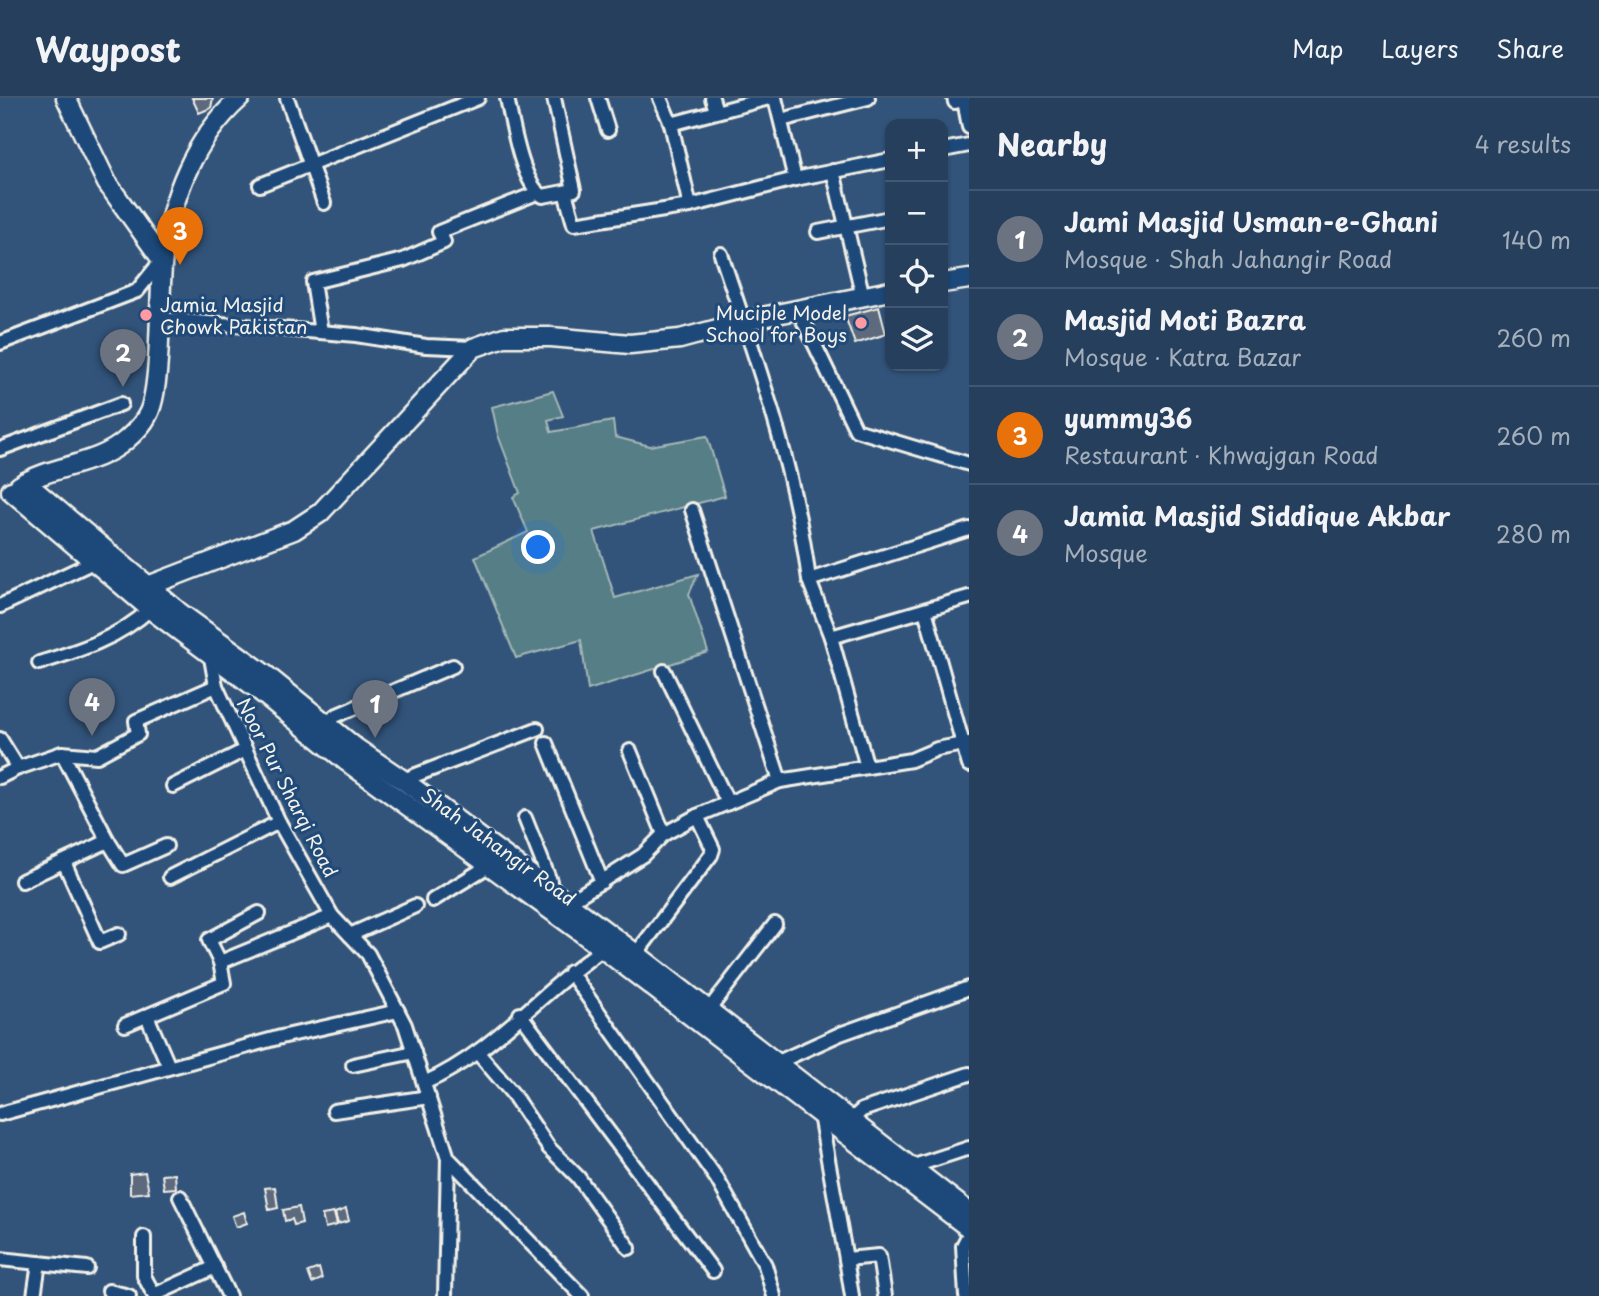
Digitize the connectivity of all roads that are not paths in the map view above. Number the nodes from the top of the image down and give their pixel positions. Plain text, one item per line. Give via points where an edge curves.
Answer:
1 (66, 98) edge
2 (240, 98) edge
3 (287, 98) edge
4 (478, 98) edge
5 (507, 98) edge
6 (554, 98) edge
7 (598, 98) edge
8 (660, 98) edge
9 (712, 98) edge
10 (769, 98) edge
11 (775, 98) edge
12 (868, 98) edge
13 (954, 98) edge
14 (748, 101) edge
15 (716, 111) junction
16 (780, 120) junction
17 (671, 124) junction
18 (969, 127) edge
19 (608, 130) dead end
20 (969, 145) edge
21 (948, 149) edge
22 (885, 161) edge
23 (311, 165) junction
24 (833, 171) junction
25 (795, 179) junction
26 (260, 185) dead end
27 (565, 192) junction
28 (537, 193) junction
29 (324, 203) dead end
30 (690, 206) junction
31 (885, 219) edge
32 (846, 227) junction
33 (818, 232) dead end
34 (721, 254) dead end
35 (162, 260) junction
36 (969, 279) edge
37 (948, 282) edge
38 (885, 292) edge
39 (863, 297) junction
40 (798, 310) junction
41 (160, 319) junction
42 (744, 323) junction
43 (321, 332) junction
44 (0, 343) edge
45 (473, 348) junction
46 (121, 404) dead end
47 (0, 449) edge
48 (969, 464) edge
49 (9, 488) edge
50 (692, 510) dead end
51 (969, 529) edge
52 (93, 562) junction
53 (809, 580) junction
54 (148, 586) junction
55 (969, 597) edge
56 (0, 606) edge
57 (150, 609) junction
58 (925, 610) junction
59 (831, 637) junction
60 (213, 646) junction
61 (39, 663) dead end
62 (453, 666) dead end
63 (664, 671) dead end
64 (216, 687) junction
65 (327, 724) junction
66 (537, 729) dead end
67 (0, 739) edge
68 (546, 743) dead end
69 (965, 743) edge
70 (245, 750) junction
71 (630, 751) dead end
72 (62, 752) junction
73 (969, 765) edge
74 (867, 766) junction
75 (18, 768) junction
76 (0, 777) edge
77 (403, 780) junction
78 (779, 780) junction
79 (173, 786) dead end
80 (728, 803) junction
81 (696, 816) junction
82 (524, 818) dead end
83 (279, 822) junction
84 (664, 834) junction
85 (108, 841) junction
86 (166, 846) dead end
87 (64, 862) junction
88 (490, 865) junction
89 (170, 877) dead end
90 (22, 881) dead end
91 (602, 882) junction
92 (549, 889) junction
93 (433, 900) dead end
94 (566, 904) junction
95 (415, 906) dead end
96 (259, 912) dead end
97 (332, 916) junction
98 (775, 924) dead end
99 (119, 934) dead end
100 (350, 935) junction
101 (603, 949) junction
102 (636, 954) junction
103 (220, 962) junction
104 (570, 972) junction
105 (969, 988) edge
106 (398, 1011) junction
107 (707, 1012) junction
108 (520, 1014) junction
109 (147, 1016) junction
110 (125, 1025) dead end
111 (414, 1052) junction
112 (478, 1053) junction
113 (776, 1063) junction
114 (353, 1065) dead end
115 (169, 1068) junction
116 (969, 1074) edge
117 (424, 1083) junction
118 (429, 1097) junction
119 (334, 1111) dead end
120 (0, 1114) edge
121 (820, 1115) junction
122 (851, 1120) junction
123 (969, 1148) edge
124 (448, 1158) junction
125 (911, 1167) junction
126 (180, 1197) dead end
127 (969, 1212) edge
128 (969, 1228) edge
129 (969, 1234) edge
130 (144, 1237) dead end
131 (629, 1248) dead end
132 (0, 1259) edge
133 (846, 1259) junction
134 (39, 1263) junction
135 (215, 1267) junction
136 (87, 1268) dead end
137 (713, 1271) dead end
138 (109, 1291) dead end
139 (34, 1296) edge
140 (129, 1296) edge
141 (153, 1296) edge
142 (229, 1296) edge
143 (445, 1296) edge
144 (582, 1296) edge
145 (775, 1296) edge
146 (852, 1296) edge
147 (885, 1296) edge
148 (966, 1296) edge

1 - 35 street via 107,183
2 - 35 street via 209,130 192,158 181,182
3 - 23 street
4 - 23 street
5 - 28 street via 523,163
6 - 27 street via 574,190
7 - 19 street
8 - 17 street
9 - 15 street
10 - 14 street
11 - 16 street
12 - 16 street
13 - 18 street via 955,102 964,100
14 - 15 street
15 - 17 street
16 - 25 street
17 - 30 street
20 - 21 street
22 - 24 street
23 - 26 street
23 - 29 street
24 - 25 street
24 - 32 street
25 - 30 street
27 - 28 street via 543,197
27 - 30 street via 574,224
28 - 43 street via 439,232 444,242 403,260 313,282
31 - 32 street
32 - 33 street
32 - 39 street
34 - 42 street
35 - 41 street
35 - 44 street via 137,292
36 - 37 street
38 - 39 street
39 - 40 street
40 - 42 street
40 - 48 street via 856,430
41 - 43 street
41 - 49 street via 148,415 125,441
42 - 45 street via 680,339 630,344 504,337
42 - 53 street via 786,453
43 - 45 street
45 - 54 street via 320,513 293,530
46 - 47 street
49 - 52 street, Shah Jahangir Road
49 - 54 street, Shah Jahangir Road
50 - 78 street
51 - 53 street
52 - 56 street
52 - 57 street, Shah Jahangir Road
53 - 59 street
54 - 60 street, Shah Jahangir Road
55 - 58 street
57 - 60 street, Shah Jahangir Road
57 - 61 street via 109,637
58 - 59 street
58 - 69 street
59 - 74 street
60 - 64 street, Noor Pur Sharqi Road
60 - 65 street, Shah Jahangir Road
60 - 88 street, Shah Jahangir Road via 346,761
62 - 65 street via 335,716
63 - 80 street
64 - 70 street, Noor Pur Sharqi Road
64 - 72 street via 136,721 138,734 97,756
65 - 77 street, Shah Jahangir Road
66 - 77 street
67 - 75 street
68 - 91 street
69 - 73 street
69 - 74 street via 937,748 911,760
70 - 79 street
70 - 83 street, Noor Pur Sharqi Road
71 - 84 street
72 - 75 street
72 - 85 street
74 - 78 street
75 - 76 street
77 - 92 street, Shah Jahangir Road
78 - 80 street
80 - 81 street
81 - 84 street
81 - 102 street via 713,849 711,855
82 - 92 street via 550,881
83 - 89 street
83 - 97 street, Noor Pur Sharqi Road
84 - 91 street via 643,855
85 - 86 street via 123,865
85 - 87 street
87 - 90 street
87 - 99 street via 100,942
88 - 93 street
88 - 101 street, Shah Jahangir Road
91 - 94 street
92 - 94 street, Shah Jahangir Road
94 - 102 street, Shah Jahangir Road
95 - 100 street
96 - 103 street via 211,937
97 - 100 street, Noor Pur Sharqi Road
97 - 103 street
98 - 107 street
100 - 106 street, Noor Pur Sharqi Road via 368,954
101 - 104 street
101 - 121 street, Shah Jahangir Road
102 - 107 street, Shah Jahangir Road
103 - 109 street via 224,983
104 - 108 street
104 - 145 street via 717,1179 765,1265
105 - 113 street via 840,1034
106 - 111 street, Noor Pur Sharqi Road
106 - 115 street
107 - 113 street, Shah Jahangir Road
108 - 112 street
108 - 137 street
109 - 110 street
109 - 115 street
111 - 114 street
111 - 117 street, Noor Pur Sharqi Road
112 - 117 street
112 - 131 street
113 - 122 street, Shah Jahangir Road
115 - 120 street
116 - 122 street via 862,1110
117 - 118 street, Noor Pur Sharqi Road
118 - 119 street
118 - 124 street, Noor Pur Sharqi Road
121 - 128 street, Shah Jahangir Road
121 - 133 street
122 - 125 street, Shah Jahangir Road
123 - 125 street
124 - 143 street
124 - 144 street
125 - 127 street, Shah Jahangir Road
126 - 135 street
129 - 148 street via 963,1245
130 - 141 street via 144,1276
132 - 134 street
133 - 146 street
133 - 147 street via 879,1256
134 - 136 street
134 - 139 street
135 - 141 street
135 - 142 street
138 - 140 street

